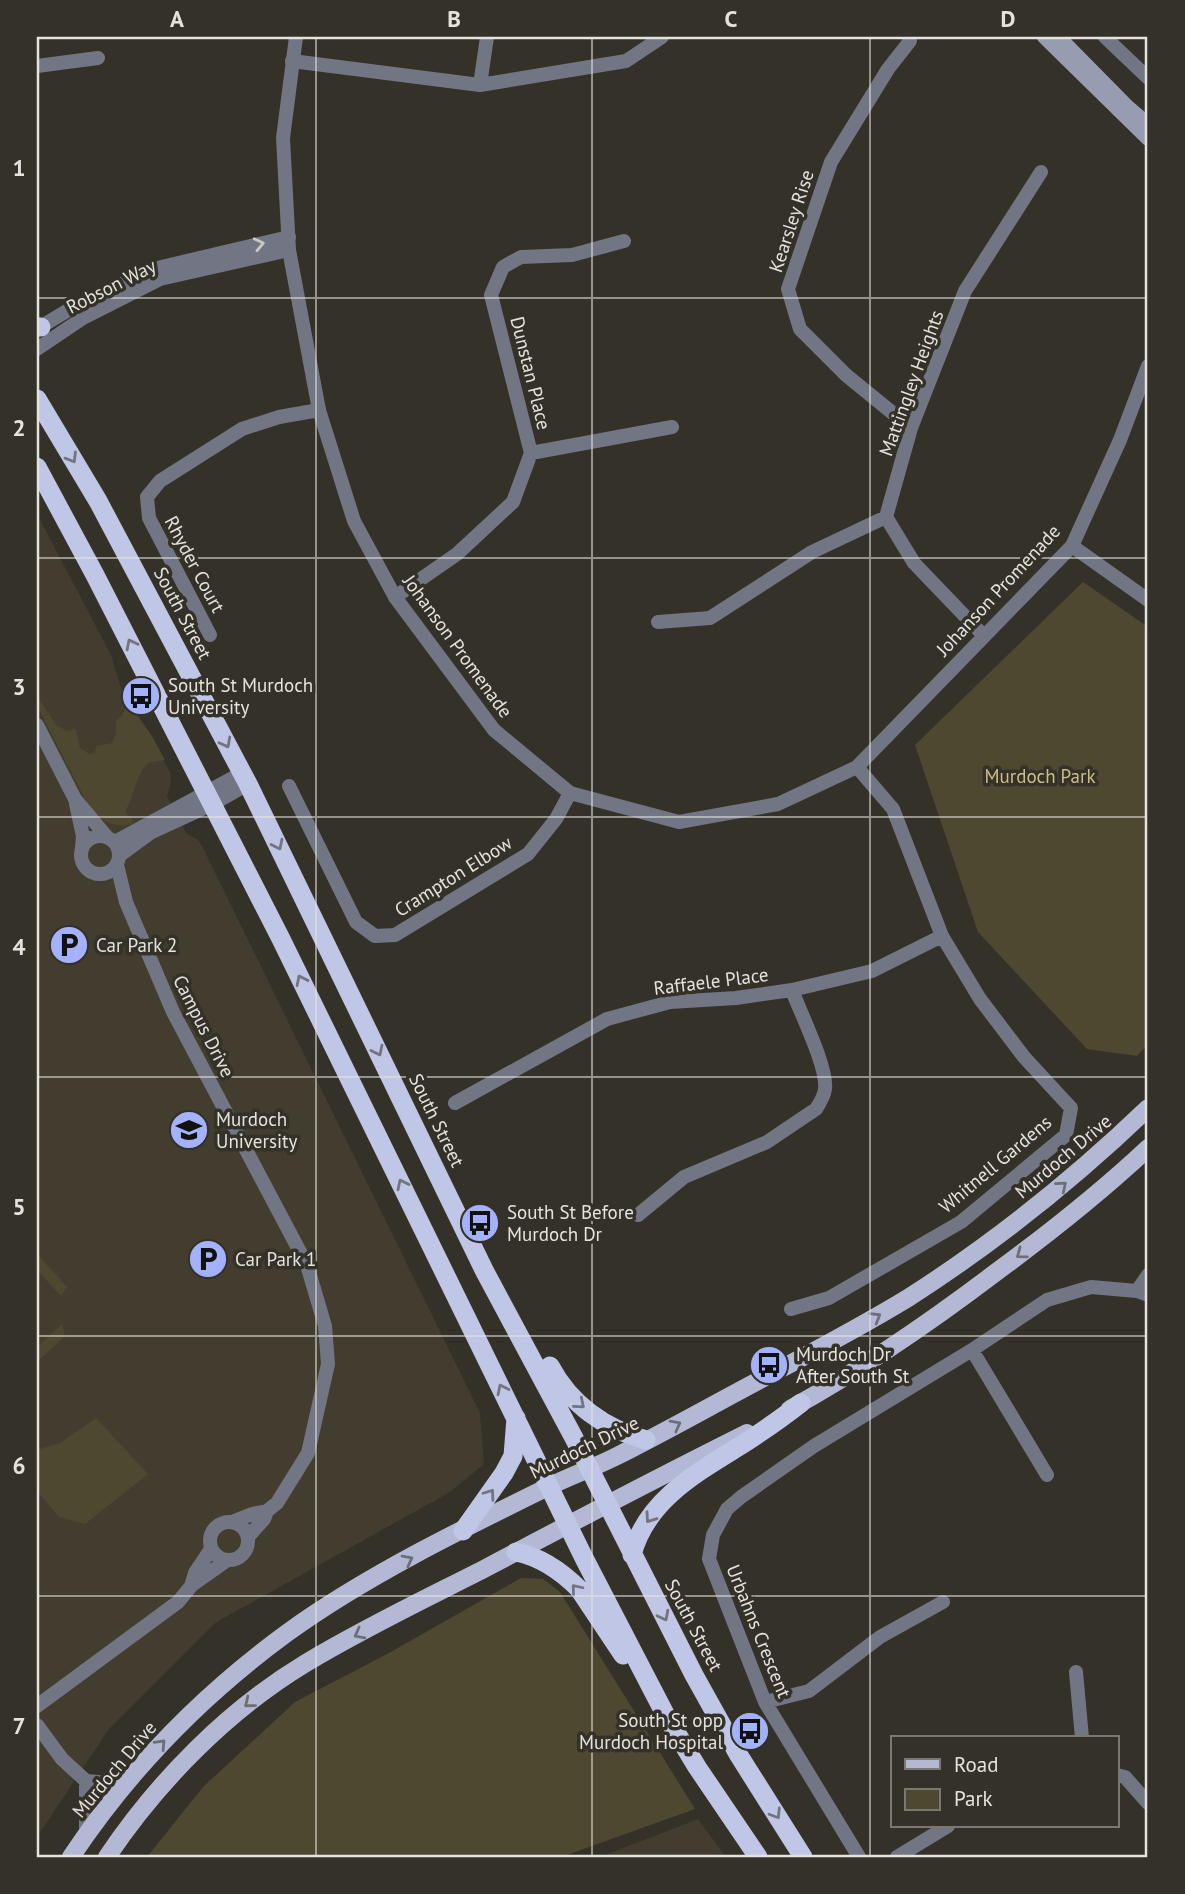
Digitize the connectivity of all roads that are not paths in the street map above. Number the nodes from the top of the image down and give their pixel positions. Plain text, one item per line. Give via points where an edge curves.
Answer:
1 (296, 37) edge
2 (487, 37) edge
3 (662, 37) edge
4 (1044, 37) edge
5 (1059, 37) edge
6 (1105, 37) edge
7 (910, 41) dead end
8 (99, 58) dead end
9 (292, 61) junction
10 (37, 66) edge
11 (1148, 78) edge
12 (480, 85) junction
13 (1148, 124) edge
14 (1148, 139) edge
15 (1041, 172) dead end
16 (624, 241) dead end
17 (289, 244) junction
18 (38, 327) edge
19 (37, 349) edge
20 (1148, 366) edge
21 (37, 399) edge
22 (319, 410) junction
23 (672, 427) dead end
24 (911, 428) junction
25 (531, 453) junction
26 (37, 467) edge
27 (886, 517) junction
28 (1072, 545) junction
29 (395, 597) junction
30 (1148, 600) edge
31 (658, 622) dead end
32 (211, 635) dead end
33 (983, 635) junction
34 (37, 725) edge
35 (857, 767) junction
36 (245, 778) junction
37 (289, 786) dead end
38 (570, 793) junction
39 (210, 798) junction
40 (75, 799) junction
41 (82, 848) junction
42 (115, 850) junction
43 (102, 874) junction
44 (125, 902) junction
45 (942, 936) junction
46 (792, 989) junction
47 (455, 1103) dead end
48 (1148, 1108) edge
49 (1148, 1148) edge
50 (638, 1215) dead end
51 (484, 1270) junction
52 (1148, 1275) edge
53 (1143, 1293) edge
54 (791, 1309) dead end
55 (972, 1350) junction
56 (801, 1403) junction
57 (516, 1417) junction
58 (646, 1440) junction
59 (589, 1469) junction
60 (1047, 1475) dead end
61 (550, 1486) junction
62 (606, 1504) junction
63 (267, 1511) junction
64 (232, 1522) junction
65 (568, 1525) junction
66 (463, 1531) junction
67 (248, 1537) junction
68 (211, 1549) junction
69 (516, 1552) junction
70 (632, 1555) junction
71 (226, 1560) junction
72 (192, 1585) junction
73 (943, 1602) dead end
74 (1076, 1672) dead end
75 (765, 1702) junction
76 (37, 1706) edge
77 (37, 1724) edge
78 (1082, 1736) edge
79 (697, 1767) junction
80 (133, 1774) junction
81 (1118, 1775) edge
82 (86, 1781) junction
83 (1148, 1802) edge
84 (945, 1828) edge
85 (86, 1834) junction
86 (71, 1857) edge
87 (107, 1857) edge
88 (758, 1857) edge
89 (803, 1857) edge
90 (859, 1857) edge
91 (897, 1857) edge

1 - 9 street, Johanson Promenade
2 - 12 street
3 - 12 street via 626,61
4 - 14 main road
5 - 13 main road
6 - 11 street
7 - 24 street, Kearsley Rise via 831,162 789,289 800,329 846,375
8 - 10 street
9 - 12 street
9 - 17 street, Johanson Promenade via 283,138
15 - 24 street, Mattingley Heights via 965,291
16 - 25 street, Dunstan Place via 572,255 521,257 503,267 491,295
18 -> 17 street, Robson Way via 153,269
17 - 19 street, Robson Way via 160,279 83,318
17 - 22 street, Johanson Promenade
20 - 28 street, Johanson Promenade
21 -> 36 highway, South Street via 98,500
22 - 29 street, Johanson Promenade via 354,521
22 - 32 street, Rhyder Court via 242,429 160,481 147,497 149,518
23 - 25 street
24 - 27 street, Mattingley Heights
25 - 29 street, Dunstan Place via 513,502 457,554
39 -> 26 highway
27 - 31 street via 812,552 710,618
27 - 33 street via 914,563
28 - 30 street
28 - 33 street, Johanson Promenade
29 - 38 street, Johanson Promenade via 494,730
33 - 35 street, Johanson Promenade
34 - 40 street, Campus Drive
35 - 38 street, Johanson Promenade via 778,804 679,822
35 - 45 street, Whitnell Gardens via 893,809
36 - 39 street
36 -> 51 highway, South Street
37 - 38 street, Crampton Elbow via 356,922 375,936 395,935 528,854 556,820
39 - 42 street
57 -> 39 highway
40 - 41 street, Campus Drive
40 - 42 street, Campus Drive
41 - 42 street via 92,837
41 - 43 street, Campus Drive via 88,870
42 - 43 street via 113,870
42 - 44 street, Campus Drive
43 - 44 street, Campus Drive
44 - 63 street, Campus Drive via 173,1012 307,1265 325,1326 328,1364 308,1453
45 - 46 street, Raffaele Place via 872,971
45 - 54 street, Whitnell Gardens via 979,999 1071,1108 1066,1135 961,1222 829,1298
46 - 47 street, Raffaele Place via 670,1002 607,1019
46 - 50 street via 823,1072 825,1090 816,1109 767,1142 684,1177
58 -> 48 main road, Murdoch Drive via 858,1328 940,1276 1040,1204
49 -> 56 main road via 1069,1217 986,1280 867,1364
51 -> 58 highway via 525,1318 559,1384 573,1400 621,1434
51 - 59 highway, South Street
52 - 53 street
53 - 55 street, Urbahns Crescent via 1091,1286 1048,1300
55 - 60 street
55 - 75 street, Urbahns Crescent via 814,1446 727,1509 713,1535 709,1559
56 - 62 main road
56 -> 70 highway via 666,1497 636,1538
57 - 61 highway
66 -> 57 highway via 509,1465
58 - 59 main road, Murdoch Drive
59 - 61 main road, Murdoch Drive
59 - 62 highway, South Street
61 - 65 highway
61 - 66 main road, Murdoch Drive
62 - 65 main road
62 - 70 highway, South Street
63 - 64 street
63 - 67 street, Campus Drive
64 - 67 street
64 - 68 street via 215,1528 209,1540
65 - 69 main road
65 - 79 highway
80 -> 66 main road, Murdoch Drive via 189,1714 287,1633 354,1590
67 - 71 street via 243,1555
68 - 71 street
68 - 72 street
79 -> 69 highway via 579,1589 541,1560
69 -> 87 main road via 335,1646 249,1702 151,1799
70 -> 89 highway, South Street via 738,1755
71 - 72 street
72 - 76 street via 178,1602
73 - 75 street via 880,1637 809,1691
74 - 78 street
75 - 90 street, Urbahns Crescent
77 - 82 street via 62,1759
79 - 88 highway
80 - 82 street via 110,1783
80 - 85 main road, Murdoch Drive
81 - 83 street
82 - 85 street
84 - 91 street
85 - 86 main road, Murdoch Drive

